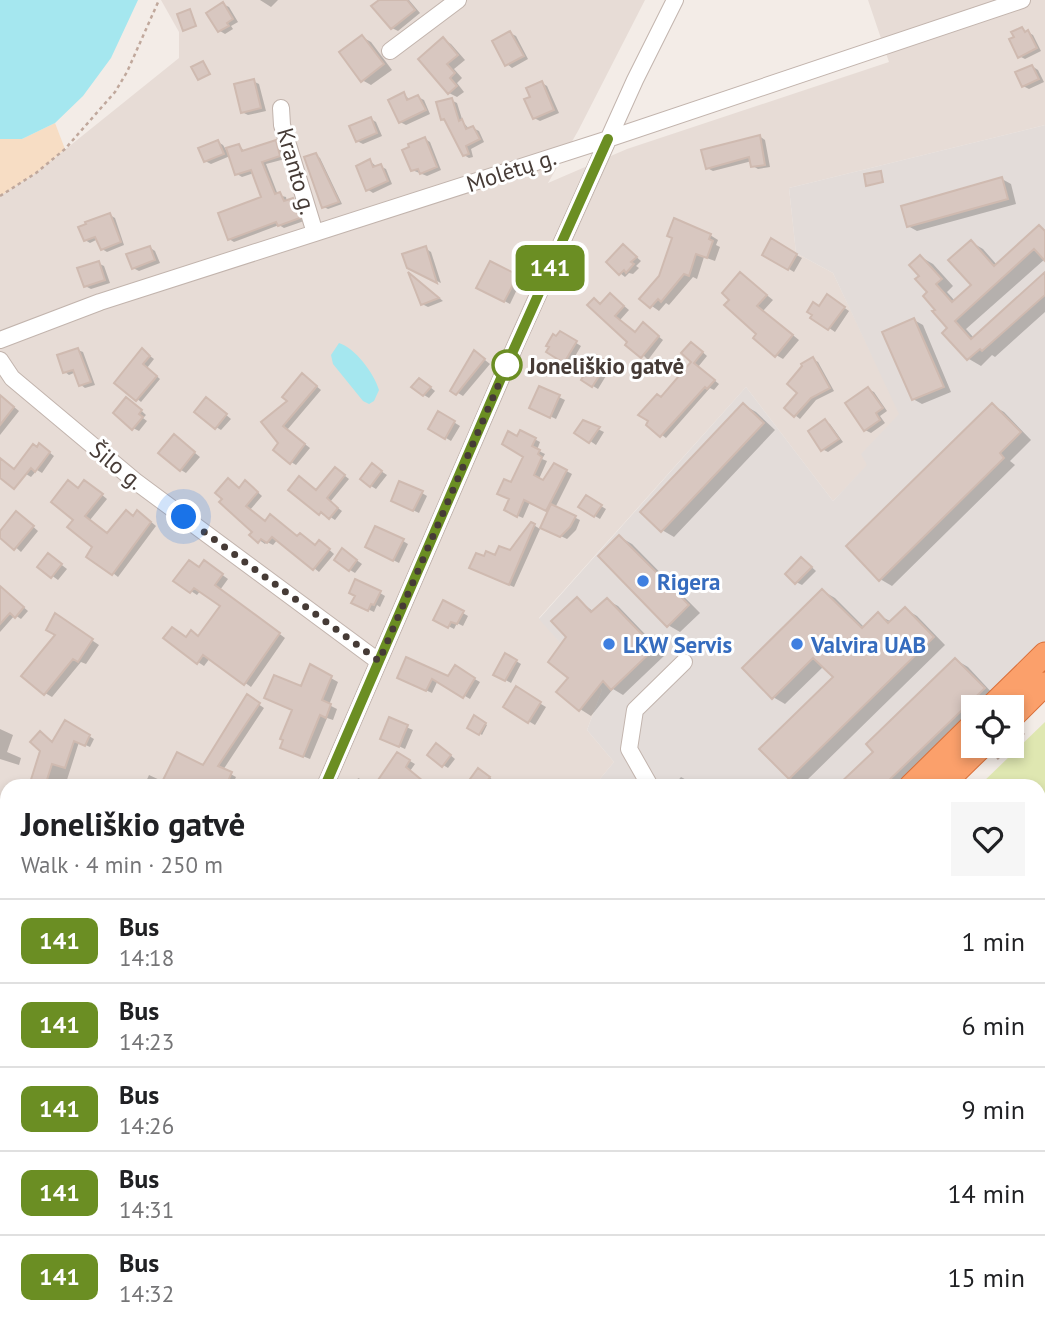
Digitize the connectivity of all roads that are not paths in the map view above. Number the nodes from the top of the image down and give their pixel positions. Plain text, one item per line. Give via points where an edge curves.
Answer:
1 (458, 0) edge
2 (675, 0) edge
3 (1022, 0) edge
4 (390, 51) dead end
5 (281, 108) dead end
6 (608, 139) junction
7 (315, 233) junction
8 (0, 340) edge
9 (0, 360) edge
10 (1045, 654) edge
11 (379, 661) junction
12 (684, 662) dead end
13 (1045, 684) edge
14 (1003, 695) edge
15 (1024, 705) edge
16 (961, 736) edge
17 (970, 758) edge
18 (328, 779) edge
19 (646, 779) edge
20 (918, 779) edge
21 (948, 779) edge

1 - 4 street
2 - 6 street
3 - 6 street, Molėtų g.
5 - 7 street, Kranto g.
6 - 7 street, Molėtų g.
6 - 11 street
7 - 8 street, Molėtų g. via 100,302
9 - 11 street, Šilo g. via 12,377 135,481
10 - 14 highway
11 - 18 street
12 - 19 street via 635,710 629,749
13 - 15 highway
16 - 20 highway
17 - 21 highway

